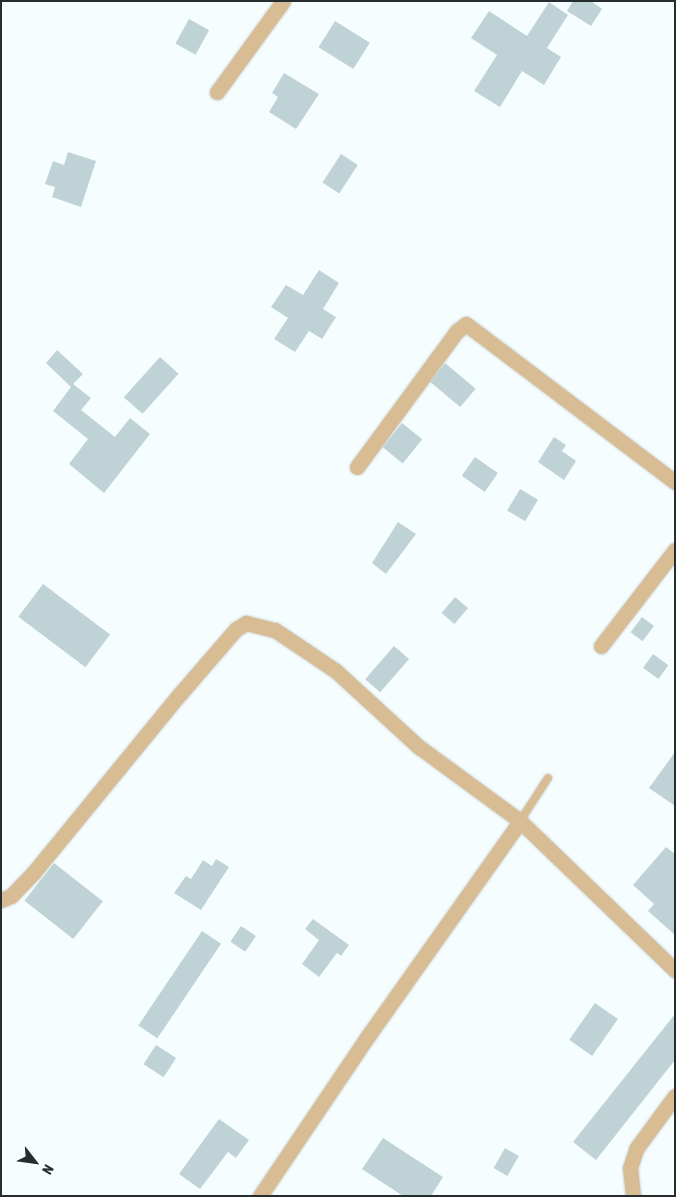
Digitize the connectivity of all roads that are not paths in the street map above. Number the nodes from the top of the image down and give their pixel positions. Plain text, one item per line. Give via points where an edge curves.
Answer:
1 (283, 1) edge
2 (217, 92) dead end
3 (357, 467) dead end
4 (675, 482) edge
5 (675, 550) edge
6 (601, 646) dead end
7 (548, 778) dead end
8 (520, 821) junction
9 (1, 900) edge
10 (675, 970) edge
11 (675, 1096) edge
12 (260, 1196) edge
13 (633, 1196) edge

1 - 2 street
3 - 4 street via 457,331 466,324
5 - 6 street
7 - 8 lane
8 - 9 street via 419,747 336,671 275,630 246,623 236,629 179,695 34,872 12,896
8 - 10 street
8 - 12 street
11 - 13 street via 636,1149 630,1168

